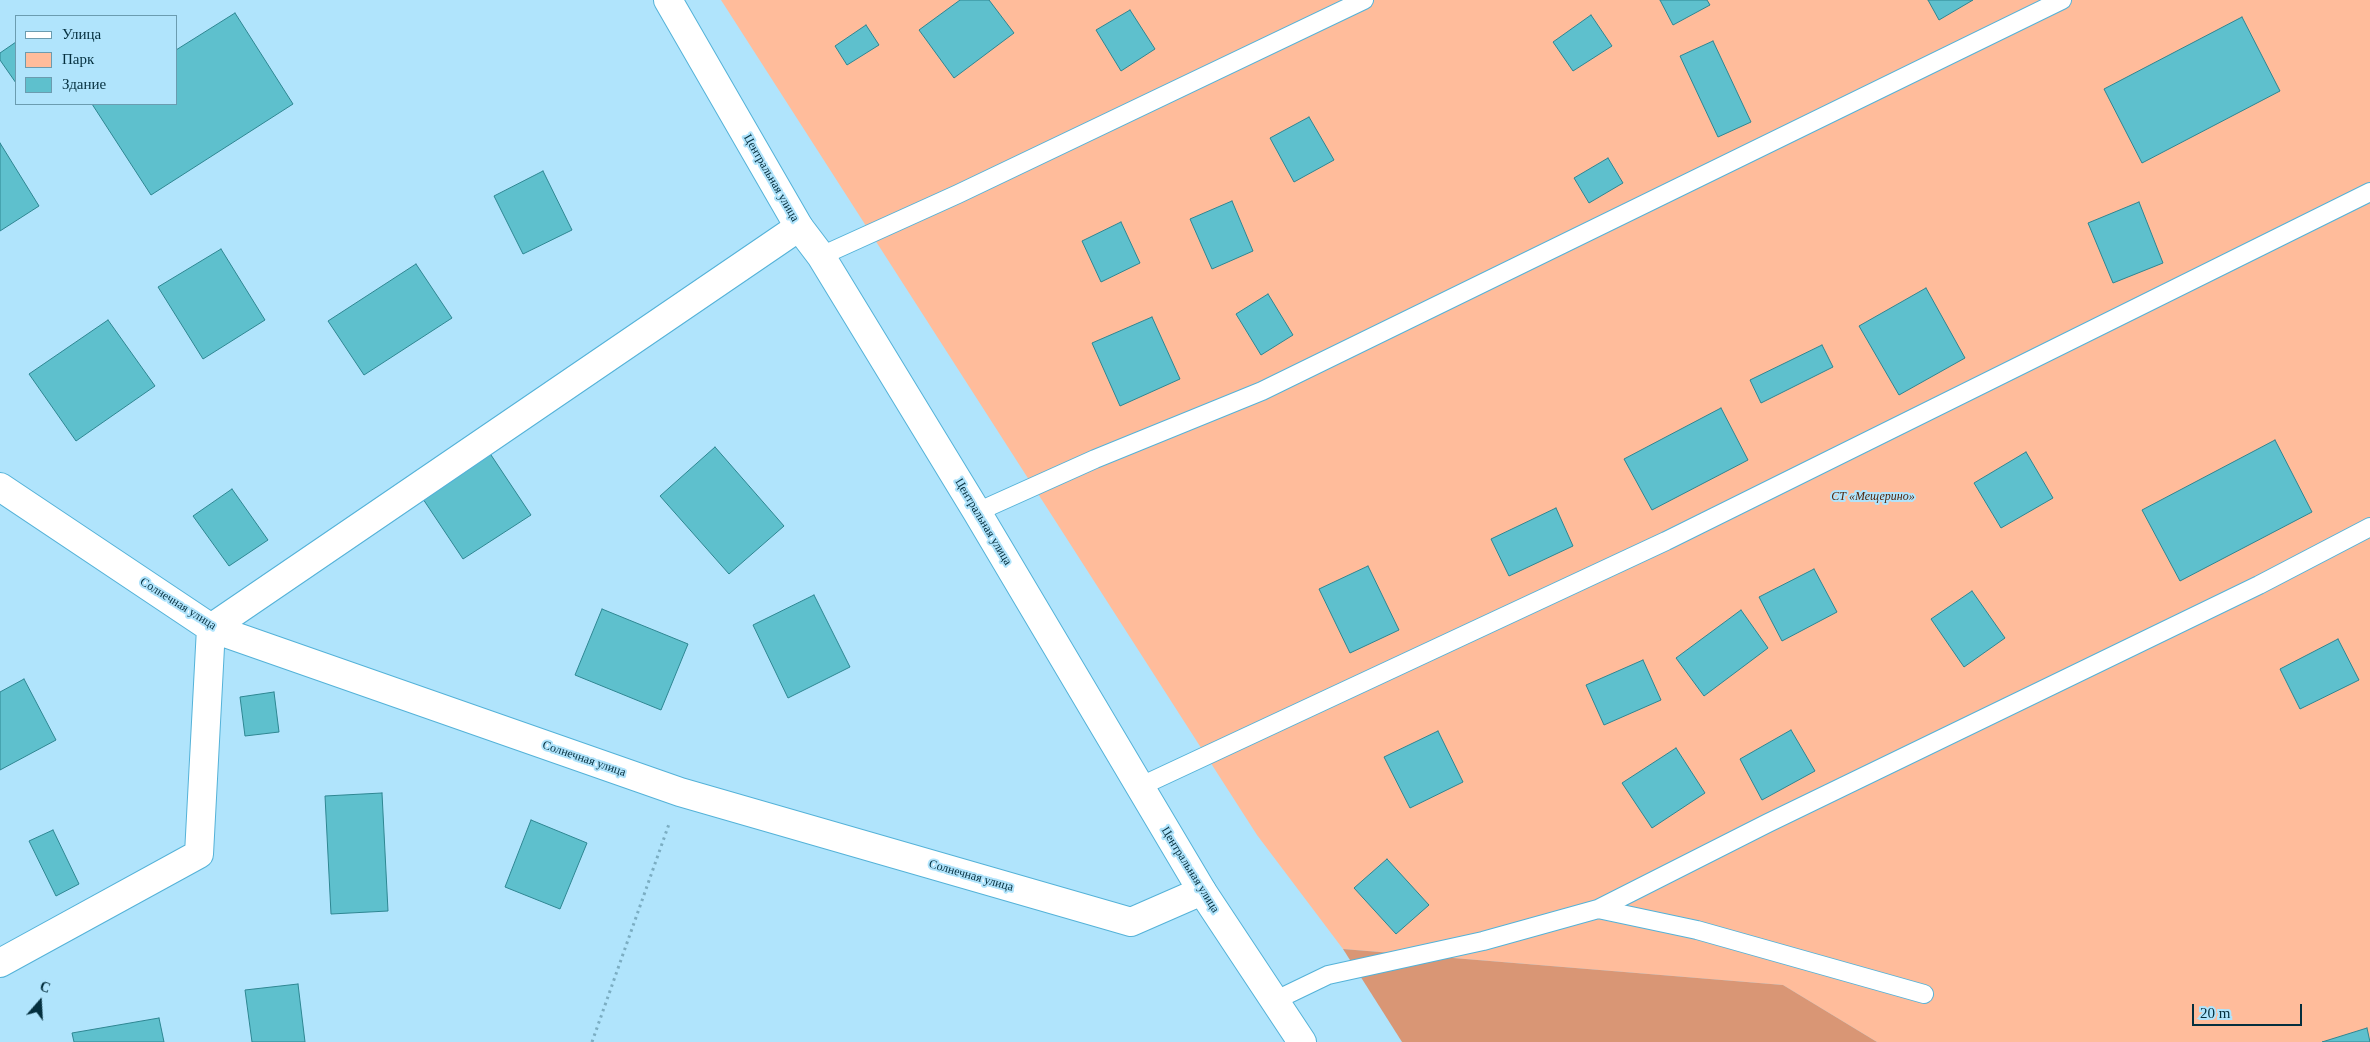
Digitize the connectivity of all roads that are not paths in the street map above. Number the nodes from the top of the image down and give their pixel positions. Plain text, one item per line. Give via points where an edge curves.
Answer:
1 (668, 0) edge
2 (1364, 0) edge
3 (2062, 0) edge
4 (2370, 192) edge
5 (799, 227) junction
6 (821, 256) junction
7 (0, 487) edge
8 (977, 512) junction
9 (2370, 527) edge
10 (211, 628) junction
11 (1139, 788) junction
12 (1202, 891) junction
13 (1598, 909) junction
14 (0, 963) edge
15 (1924, 994) dead end
16 (1274, 1001) junction
17 (1302, 1042) edge

1 - 5 street, Центральная улица
2 - 6 lane
3 - 8 lane via 1262,391 1095,459
4 - 11 lane via 1666,541
5 - 6 street, Центральная улица
5 - 10 street
6 - 8 street, Центральная улица
7 - 10 street, Солнечная улица
8 - 11 street, Центральная улица
9 - 13 lane via 2259,585
10 - 12 street, Солнечная улица via 680,792 1131,922
10 - 14 street via 199,854
11 - 12 street, Центральная улица
12 - 16 street, Центральная улица
13 - 15 lane via 1697,930
13 - 16 lane via 1482,941 1328,974
16 - 17 street, Центральная улица

